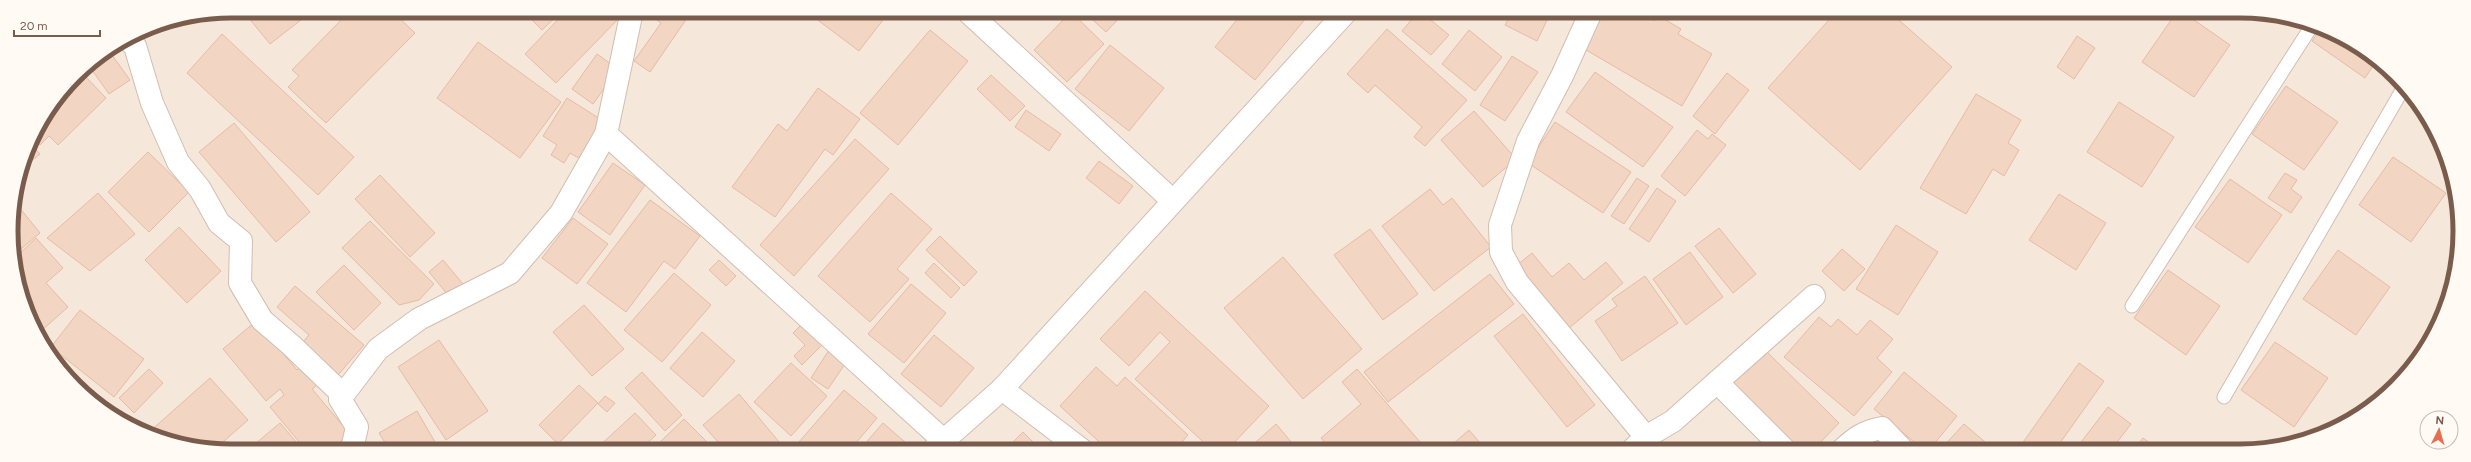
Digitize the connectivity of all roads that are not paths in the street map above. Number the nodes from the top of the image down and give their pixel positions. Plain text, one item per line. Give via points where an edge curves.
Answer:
1 (631, 18) edge
2 (975, 18) edge
3 (1341, 18) edge
4 (1588, 18) edge
5 (2309, 29) edge
6 (131, 43) edge
7 (2401, 92) edge
8 (606, 134) junction
9 (1173, 201) junction
10 (1814, 296) dead end
11 (2132, 306) dead end
12 (1717, 382) junction
13 (1002, 389) junction
14 (2224, 397) dead end
15 (340, 398) junction
16 (1639, 443) edge
17 (353, 444) edge
18 (937, 444) edge
19 (939, 444) edge
20 (1074, 444) edge
21 (1779, 444) edge
22 (1848, 444) edge
23 (1897, 444) edge

1 - 8 street
2 - 9 street
3 - 9 street
4 - 16 street via 1528,141 1500,225 1501,252 1517,282
5 - 11 lane
6 - 15 street via 135,46 152,103 178,162 200,189 219,223 241,241 240,283 258,314 340,392
7 - 14 lane
8 - 15 street via 561,213 510,274 419,319 378,349
8 - 18 street
9 - 13 street
10 - 12 street
12 - 16 street via 1673,421
12 - 21 street
13 - 19 street
13 - 20 street
15 - 17 street via 357,427
22 - 23 street via 1858,435 1882,428

